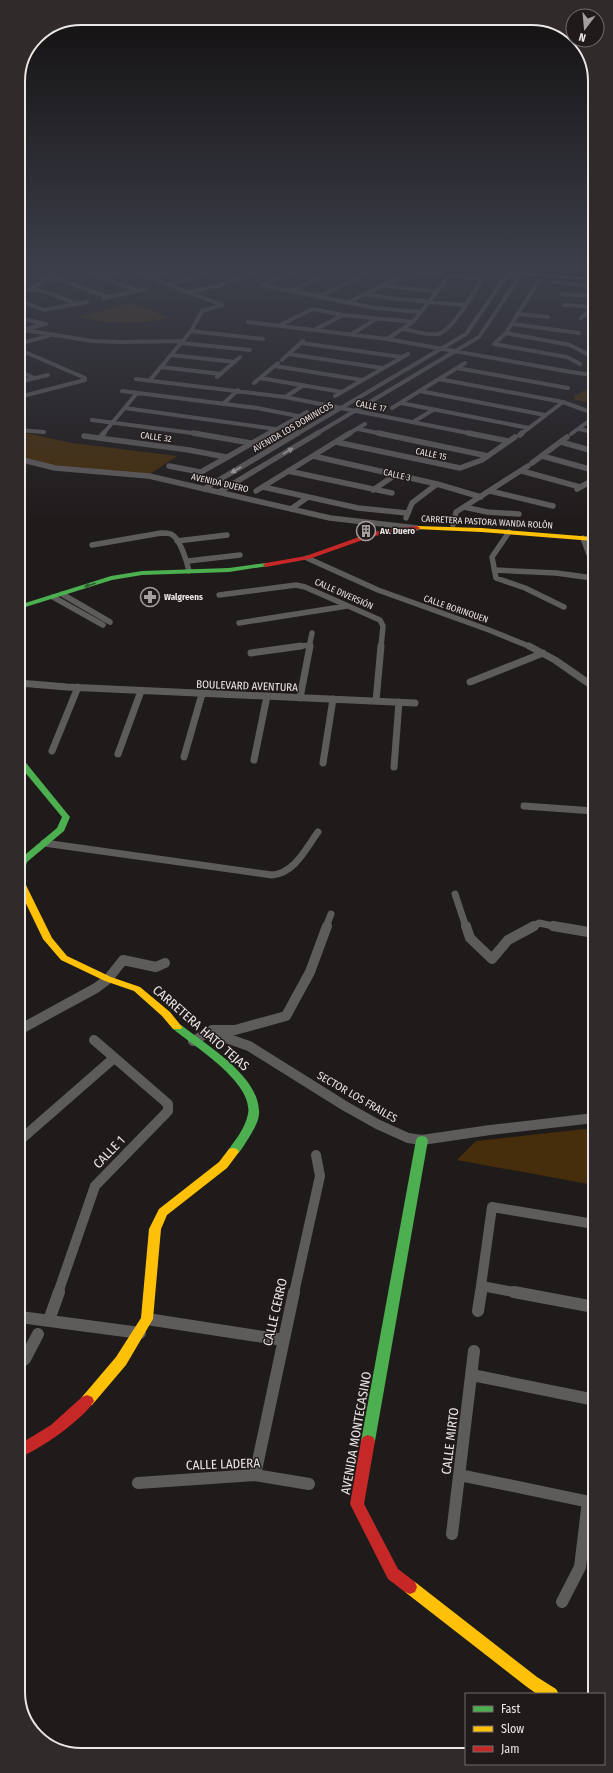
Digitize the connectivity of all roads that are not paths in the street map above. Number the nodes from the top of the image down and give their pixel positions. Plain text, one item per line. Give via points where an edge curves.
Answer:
1 (29, 354) edge
2 (244, 354) edge
3 (289, 354) joint
4 (375, 354) edge
5 (408, 354) dead end
6 (435, 354) edge
7 (451, 354) edge
8 (472, 354) edge
9 (539, 354) edge
10 (550, 354) edge
11 (171, 355) joint
12 (536, 356) dead end
13 (401, 358) junction
14 (530, 360) dead end
15 (235, 362) junction
16 (465, 362) dead end
17 (525, 363) junction
18 (580, 364) dead end
19 (274, 366) junction
20 (161, 367) junction
21 (382, 368) junction
22 (457, 368) junction
23 (588, 372) edge
24 (25, 374) edge
25 (221, 374) junction
26 (48, 375) dead end
27 (34, 378) junction
28 (260, 378) junction
29 (136, 379) dead end
30 (215, 379) dead end
31 (439, 379) junction
32 (25, 380) edge
33 (150, 380) junction
34 (362, 380) junction
35 (254, 383) dead end
36 (304, 385) junction
37 (568, 388) dead end
38 (238, 390) junction
39 (420, 391) junction
40 (122, 392) dead end
41 (342, 392) junction
42 (137, 393) junction
43 (25, 395) edge
44 (335, 396) dead end
45 (285, 397) junction
46 (562, 402) junction
47 (401, 403) junction
48 (223, 404) junction
49 (125, 408) junction
50 (341, 408) junction
51 (392, 408) dead end
52 (433, 410) junction
53 (355, 411) junction
54 (588, 411) edge
55 (307, 412) dead end
56 (545, 415) junction
57 (298, 416) junction
58 (92, 420) dead end
59 (113, 422) junction
60 (413, 422) junction
61 (588, 422) edge
62 (365, 424) dead end
63 (529, 428) junction
64 (275, 429) junction
65 (358, 429) junction
66 (579, 429) junction
67 (25, 430) edge
68 (588, 431) edge
69 (44, 432) dead end
70 (84, 436) dead end
71 (100, 438) junction
72 (508, 441) junction
73 (336, 442) junction
74 (561, 442) junction
75 (251, 443) junction
76 (588, 450) edge
77 (313, 456) junction
78 (488, 456) junction
79 (542, 456) junction
80 (226, 457) junction
81 (25, 460) edge
82 (169, 466) dead end
83 (588, 469) edge
84 (288, 471) junction
85 (522, 471) junction
86 (200, 472) junction
87 (395, 474) junction
88 (194, 476) dead end
89 (588, 483) edge
90 (437, 484) junction
91 (263, 487) junction
92 (580, 487) junction
93 (204, 489) junction
94 (256, 490) dead end
95 (373, 490) junction
96 (490, 491) junction
97 (575, 491) dead end
98 (219, 492) junction
99 (392, 492) dead end
100 (308, 497) junction
101 (481, 497) junction
102 (553, 506) dead end
103 (464, 507) junction
104 (291, 509) junction
105 (519, 514) dead end
106 (446, 522) dead end
107 (365, 523) junction
108 (417, 528) junction
109 (509, 532) junction
110 (373, 534) junction
111 (227, 535) dead end
112 (583, 538) junction
113 (588, 538) edge
114 (177, 541) junction
115 (92, 545) dead end
116 (588, 551) edge
117 (240, 555) dead end
118 (307, 558) junction
119 (188, 561) junction
120 (495, 570) junction
121 (190, 571) junction
122 (170, 572) junction
123 (588, 577) edge
124 (219, 595) dead end
125 (59, 598) junction
126 (72, 599) junction
127 (348, 605) junction
128 (25, 606) edge
129 (564, 607) dead end
130 (25, 612) edge
131 (110, 622) dead end
132 (239, 623) dead end
133 (103, 625) dead end
134 (312, 633) dead end
135 (310, 645) junction
136 (251, 653) dead end
137 (542, 654) junction
138 (470, 682) dead end
139 (25, 683) edge
140 (588, 683) edge
141 (25, 684) edge
142 (78, 687) junction
143 (141, 691) junction
144 (202, 694) junction
145 (267, 696) junction
146 (300, 698) junction
147 (333, 699) junction
148 (376, 701) junction
149 (399, 702) junction
150 (415, 703) dead end
151 (52, 751) dead end
152 (118, 754) dead end
153 (184, 757) dead end
154 (254, 760) dead end
155 (323, 762) dead end
156 (25, 767) edge
157 (394, 767) dead end
158 (524, 806) dead end
159 (588, 811) edge
160 (318, 832) dead end
161 (44, 843) junction
162 (25, 859) edge
163 (25, 891) edge
164 (455, 894) dead end
165 (331, 914) dead end
166 (588, 932) edge
167 (165, 963) dead end
168 (108, 979) junction
169 (25, 1027) edge
170 (209, 1032) junction
171 (94, 1040) dead end
172 (193, 1041) junction
173 (114, 1058) junction
174 (588, 1119) edge
175 (25, 1137) edge
176 (422, 1140) junction
177 (316, 1155) dead end
178 (588, 1223) edge
179 (482, 1286) junction
180 (588, 1306) edge
181 (478, 1311) dead end
182 (25, 1318) edge
183 (49, 1320) junction
184 (147, 1320) junction
185 (140, 1332) junction
186 (38, 1334) dead end
187 (283, 1340) junction
188 (474, 1351) dead end
189 (25, 1359) edge
190 (472, 1375) junction
191 (588, 1399) edge
192 (25, 1447) edge
193 (255, 1475) junction
194 (460, 1476) junction
195 (138, 1483) dead end
196 (309, 1484) dead end
197 (588, 1501) edge
198 (588, 1520) edge
199 (452, 1534) dead end
200 (562, 1602) dead end
201 (549, 1693) edge

1 - 43 street via 85,380
2 - 15 street
3 - 19 street
3 - 21 street
4 - 13 street
5 - 13 street
6 - 50 street, AVENIDA LOS DOMINICOS
7 - 53 street, AVENIDA LOS DOMINICOS
8 - 17 street
9 - 12 street
10 - 18 street via 567,357
11 - 15 street
11 - 20 street
13 - 21 street
14 - 17 street
15 - 25 street
16 - 22 street
17 - 23 street via 578,373
19 - 28 street
19 - 34 street
20 - 25 street
20 - 33 street
21 - 34 street
22 - 31 street
22 - 37 street
24 - 27 street
25 - 30 street
26 - 27 street
27 - 32 street
28 - 35 street
28 - 36 street
29 - 33 street, CALLE 17
31 - 39 street
31 - 46 street
33 - 38 street, CALLE 17
34 - 41 street
36 - 41 street
36 - 45 street
38 - 45 street, CALLE 17
38 - 48 street
39 - 47 street
39 - 56 street
40 - 42 street
41 - 44 street
42 - 48 street
42 - 49 street
45 - 50 street, CALLE 17
46 - 54 street
46 - 56 street, CALLE 15
47 - 51 street
47 - 52 street
48 - 57 street
49 - 59 street
49 - 64 street
50 - 53 street, CALLE 17
50 -> 93 street, AVENIDA LOS DOMINICOS
52 - 60 street
52 - 63 street
53 - 60 street, CALLE 17
98 -> 53 street, AVENIDA LOS DOMINICOS
55 - 57 street
56 - 63 street, CALLE 15
57 - 64 street
58 - 59 street
59 - 71 street
59 - 75 street
60 - 72 street, CALLE 17
61 - 66 street
62 - 65 street
63 - 72 street, CALLE 15
64 - 75 street
65 - 73 street
65 - 78 street
66 - 68 street
66 - 74 street
67 - 69 street
70 - 71 street, CALLE 32
71 - 80 street, CALLE 32
72 - 78 street, CALLE 15
73 - 77 street
73 - 78 street, CALLE 15 via 460,468 466,468
74 - 76 street
74 - 79 street
75 - 80 street
77 - 84 street
77 - 87 street, CALLE 3
79 - 83 street
79 - 85 street
80 - 86 street
81 - 93 street, AVENIDA DUERO via 55,468 149,476
82 - 86 street
84 - 91 street
84 - 95 street
85 - 92 street
85 - 96 street
86 - 88 street
87 - 90 street, CALLE 3
87 - 95 street
89 - 92 street
90 - 100 street via 412,503 406,516
90 - 101 street, CALLE 3
91 - 94 street
91 - 100 street
92 - 97 street
93 - 98 street, AVENIDA DUERO
95 - 99 street
96 - 101 street
96 - 102 street
98 - 104 street, AVENIDA DUERO
100 - 104 street
101 - 103 street
103 - 105 street
103 - 106 street via 456,512 454,524
104 - 107 street, AVENIDA DUERO
107 - 108 street, AVENIDA DUERO
107 - 110 street via 375,528
108 - 109 street, CARRETERA PASTORA WANDA ROLÓN
108 - 110 street, CARRETERA PASTORA WANDA ROLÓN
109 - 112 street, CARRETERA PASTORA WANDA ROLÓN
109 - 120 street via 492,557
110 - 118 street, CARRETERA PASTORA WANDA ROLÓN
111 - 114 street
112 - 113 street, CARRETERA PASTORA WANDA ROLÓN
112 - 116 street
114 - 115 street via 172,535 161,533
114 - 119 street
117 - 119 street
118 - 121 street, CARRETERA PASTORA WANDA ROLÓN via 228,570
118 - 137 street, CALLE BORINQUEN via 420,606 505,636
119 - 121 street
120 - 123 street
120 - 129 street via 496,578
121 - 122 street, CARRETERA PASTORA WANDA ROLÓN
122 -> 125 street, CARRETERA PASTORA WANDA ROLÓN via 111,578
122 - 126 street, CARRETERA PASTORA WANDA ROLÓN via 129,580
124 - 127 street, CALLE DIVERSIÓN via 296,585
125 - 126 street, CARRETERA PASTORA WANDA ROLÓN
125 - 128 street, CARRETERA PASTORA WANDA ROLÓN
125 - 130 street, CARRETERA PASTORA WANDA ROLÓN
125 - 133 street
126 - 131 street
127 - 132 street
127 - 148 street, CALLE DIVERSIÓN via 382,623
134 - 135 street
135 - 136 street
135 - 146 street
137 - 138 street
137 - 140 street, CALLE BORINQUEN
139 - 142 street, BOULEVARD AVENTURA via 66,683
141 - 142 street, BOULEVARD AVENTURA
142 - 143 street, BOULEVARD AVENTURA
142 - 151 street
143 - 144 street, BOULEVARD AVENTURA
143 - 152 street
144 - 145 street, BOULEVARD AVENTURA
144 - 153 street
145 - 146 street, BOULEVARD AVENTURA
145 - 154 street
146 - 147 street, BOULEVARD AVENTURA
147 - 148 street, BOULEVARD AVENTURA
147 - 155 street
148 - 149 street, BOULEVARD AVENTURA
149 - 150 street, BOULEVARD AVENTURA
149 - 157 street
156 - 161 street via 66,817 61,829
158 - 159 street
160 - 161 street via 303,855 292,866 281,873 266,875
161 - 162 street
163 - 168 street, CARRETERA HATO TEJAS via 48,939 64,958
164 - 166 street via 470,938 492,959 508,940 539,923
165 - 170 street via 310,972 286,1016 235,1030
167 - 168 street via 156,967 124,960
168 - 169 street via 71,1003
168 - 172 street, CARRETERA HATO TEJAS via 137,990
170 - 172 street
170 - 176 street, SECTOR LOS FRAILES via 249,1046 377,1124 408,1138
171 - 173 street, CALLE 1
172 - 184 street, CARRETERA HATO TEJAS via 238,1076 250,1092 254,1112 243,1139 223,1165 163,1212 154,1229
173 - 175 street
173 - 183 street, CALLE 1 via 168,1104 168,1111 95,1186
174 - 176 street, SECTOR LOS FRAILES
176 - 201 street, AVENIDA MONTECASINO via 357,1504 393,1574
177 - 187 street, CALLE CERRO via 320,1176
178 - 179 street via 492,1207
179 - 180 street
179 - 181 street
182 - 183 street
183 - 185 street
184 - 185 street, CARRETERA HATO TEJAS
184 - 187 street
185 - 192 street, CARRETERA HATO TEJAS via 103,1384 74,1414 49,1434
186 - 189 street
187 - 193 street, CALLE CERRO
188 - 190 street, CALLE MIRTO
190 - 191 street
190 - 194 street, CALLE MIRTO
193 - 195 street, CALLE LADERA
193 - 196 street, CALLE LADERA
194 - 197 street
194 - 199 street, CALLE MIRTO
198 - 200 street via 580,1567

